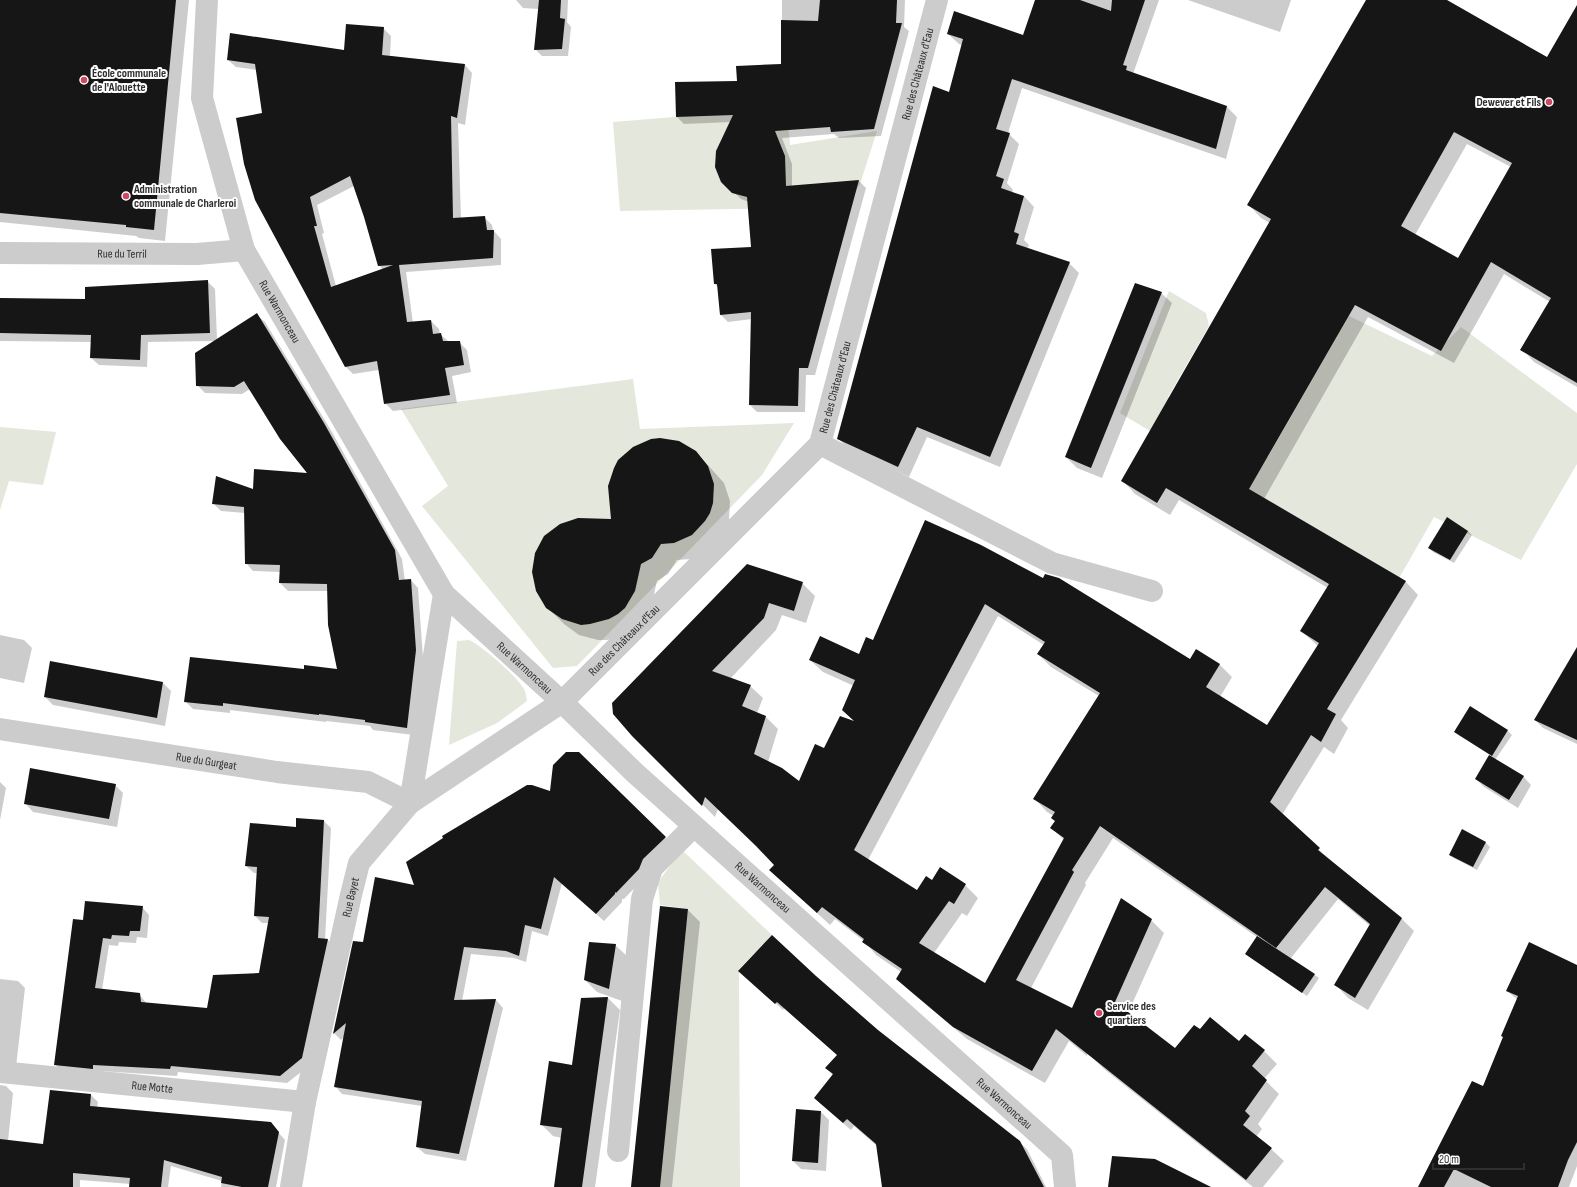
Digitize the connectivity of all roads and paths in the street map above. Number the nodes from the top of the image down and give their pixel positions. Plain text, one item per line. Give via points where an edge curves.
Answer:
1 (207, 0) edge
2 (937, 0) edge
3 (244, 250) junction
4 (0, 253) edge
5 (820, 444) junction
6 (1152, 591) dead end
7 (444, 594) junction
8 (562, 702) junction
9 (0, 729) edge
10 (410, 804) junction
11 (694, 826) junction
12 (0, 1072) edge
13 (305, 1102) junction
14 (618, 1151) dead end
15 (291, 1187) edge
16 (1065, 1187) edge

1 - 3 street, Rue Warmonceau via 202,98
2 - 5 street, Rue des Châteaux d'Eau
3 - 4 street, Rue du Terril via 197,254
3 - 7 street, Rue Warmonceau
5 - 6 street via 1052,563
5 - 8 street, Rue des Châteaux d'Eau
7 - 8 street, Rue Warmonceau
7 - 10 street
8 - 10 street, Rue Bayet
8 - 11 street, Rue Warmonceau via 635,774
9 - 10 street, Rue du Gurgeat via 277,772 368,782
10 - 13 street, Rue Bayet via 359,863
11 - 14 street via 652,868 642,899
11 - 16 street, Rue Warmonceau via 1062,1155
12 - 13 street, Rue Motte
13 - 15 street, Rue Bayet

